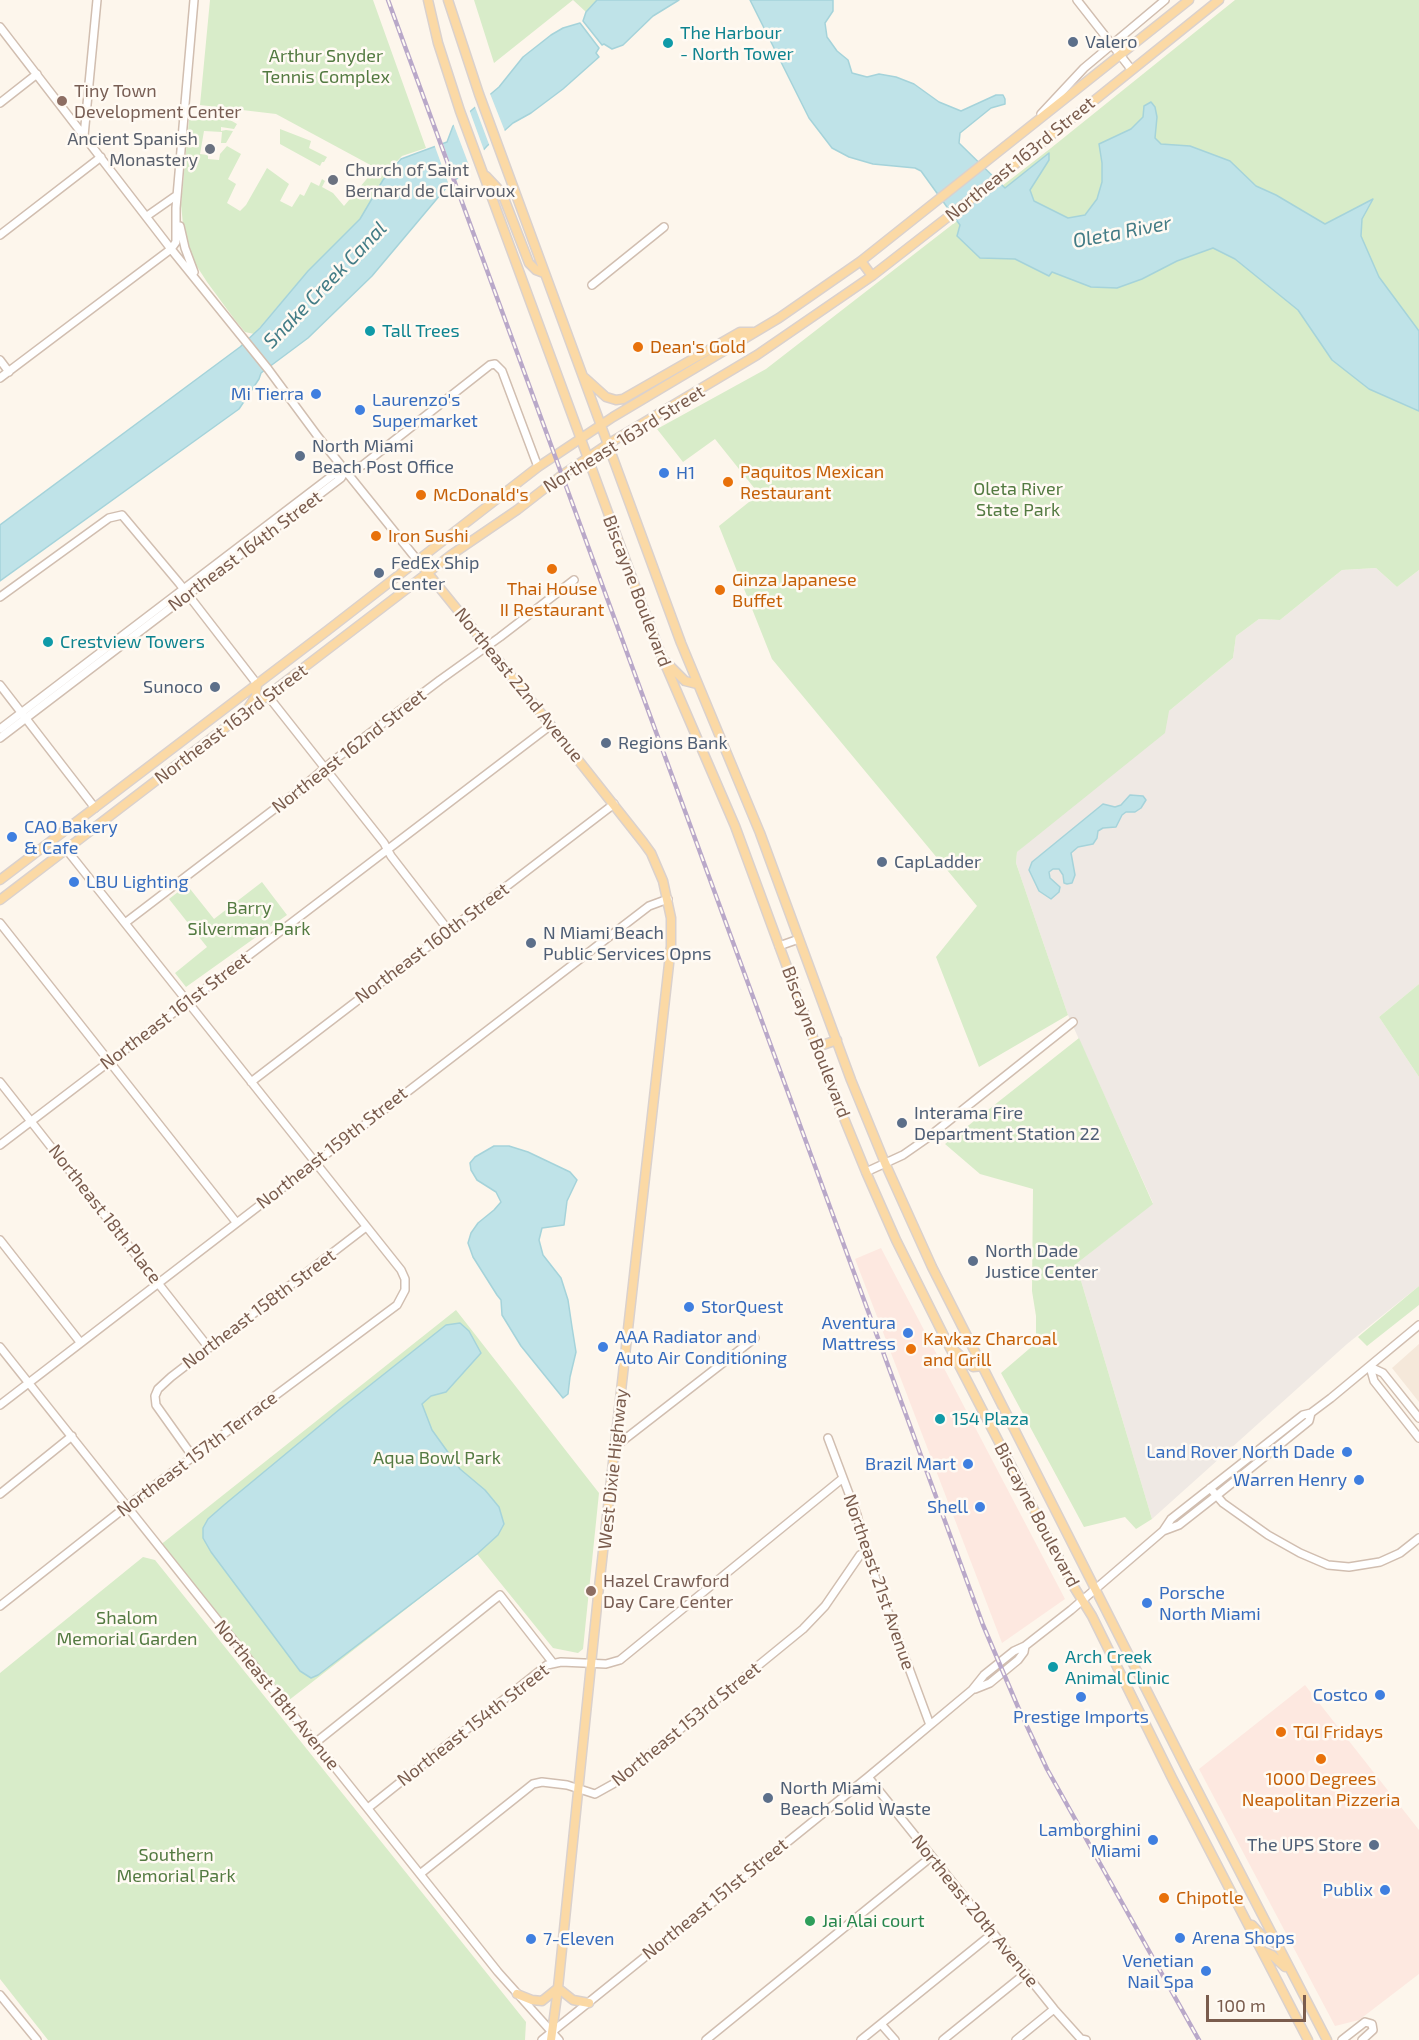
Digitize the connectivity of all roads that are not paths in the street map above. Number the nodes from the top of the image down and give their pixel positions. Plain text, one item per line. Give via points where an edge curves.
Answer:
1 (97, 0) edge
2 (194, 0) edge
3 (428, 0) edge
4 (448, 0) edge
5 (1077, 0) edge
6 (1165, 0) edge
7 (1189, 0) edge
8 (1219, 0) edge
9 (0, 27) edge
10 (1112, 44) junction
11 (1120, 55) junction
12 (1131, 69) junction
13 (37, 74) junction
14 (0, 103) edge
15 (1029, 127) junction
16 (84, 136) junction
17 (100, 157) junction
18 (482, 171) junction
19 (177, 195) junction
20 (176, 208) junction
21 (147, 216) junction
22 (664, 227) dead end
23 (0, 235) edge
24 (171, 249) junction
25 (861, 261) junction
26 (544, 273) junction
27 (872, 276) junction
28 (592, 285) dead end
29 (206, 292) junction
30 (754, 332) junction
31 (0, 360) edge
32 (9, 372) junction
33 (582, 376) junction
34 (0, 378) edge
35 (600, 425) junction
36 (580, 438) junction
37 (608, 444) junction
38 (587, 458) junction
39 (538, 467) junction
40 (345, 471) junction
41 (418, 561) junction
42 (428, 573) junction
43 (574, 580) dead end
44 (186, 591) junction
45 (0, 597) edge
46 (487, 646) junction
47 (662, 657) junction
48 (278, 669) junction
49 (257, 684) junction
50 (697, 684) junction
51 (0, 685) edge
52 (268, 696) junction
53 (245, 713) junction
54 (24, 716) junction
55 (551, 725) junction
56 (0, 729) edge
57 (0, 738) edge
58 (325, 769) junction
59 (614, 804) junction
60 (95, 808) junction
61 (84, 835) junction
62 (66, 849) junction
63 (387, 850) junction
64 (0, 880) edge
65 (668, 899) junction
66 (0, 900) edge
67 (0, 922) edge
68 (124, 923) junction
69 (449, 931) junction
70 (799, 939) junction
71 (779, 946) junction
72 (187, 1001) junction
73 (1072, 1022) dead end
74 (837, 1040) junction
75 (817, 1047) junction
76 (110, 1061) junction
77 (0, 1082) edge
78 (251, 1082) junction
79 (31, 1121) junction
80 (0, 1145) edge
81 (314, 1161) junction
82 (885, 1163) junction
83 (866, 1172) junction
84 (236, 1222) junction
85 (366, 1227) junction
86 (0, 1240) edge
87 (158, 1282) junction
88 (1419, 1325) edge
89 (755, 1338) dead end
90 (81, 1342) junction
91 (948, 1343) junction
92 (0, 1347) edge
93 (209, 1348) junction
94 (983, 1366) junction
95 (1370, 1367) junction
96 (29, 1382) junction
97 (0, 1405) edge
98 (1311, 1413) junction
99 (1419, 1418) edge
100 (72, 1436) junction
101 (828, 1438) dead end
102 (1419, 1438) edge
103 (616, 1446) junction
104 (193, 1457) junction
105 (843, 1478) junction
106 (1210, 1488) junction
107 (0, 1494) edge
108 (1216, 1496) junction
109 (127, 1506) junction
110 (1163, 1531) junction
111 (1419, 1538) edge
112 (866, 1552) junction
113 (1096, 1589) junction
114 (1083, 1599) junction
115 (0, 1606) edge
116 (553, 1663) junction
117 (592, 1664) junction
118 (930, 1725) junction
119 (315, 1743) junction
120 (1187, 1770) junction
121 (868, 1777) junction
122 (1172, 1779) junction
123 (579, 1790) junction
124 (368, 1808) junction
125 (931, 1857) junction
126 (420, 1874) junction
127 (1244, 1916) junction
128 (992, 1934) junction
129 (1277, 1944) junction
130 (1262, 1951) junction
131 (1026, 1973) junction
132 (1295, 1979) junction
133 (558, 1988) junction
134 (517, 1994) junction
135 (0, 1995) edge
136 (589, 2003) junction
137 (1054, 2009) junction
138 (881, 2024) junction
139 (552, 2036) edge
140 (37, 2040) edge
141 (542, 2040) edge
142 (559, 2040) edge
143 (706, 2040) edge
144 (861, 2040) edge
145 (894, 2040) edge
146 (943, 2040) edge
147 (1016, 2040) edge
148 (1082, 2040) edge
149 (1308, 2040) edge
150 (1327, 2040) edge
151 (1342, 2040) edge
152 (1362, 2040) edge

1 - 16 street
2 - 19 street
3 - 18 main road, Biscayne Boulevard via 438,43
4 - 26 main road, Biscayne Boulevard
5 - 10 street
6 - 10 street, Northeast 163rd Street
7 - 11 main road, Northeast 163rd Street
8 - 12 main road, Northeast 163rd Street
9 - 13 street, Northeast 22nd Avenue
10 - 11 street
10 - 15 street, Northeast 163rd Street
11 - 12 street
11 - 15 main road, Northeast 163rd Street
12 - 27 main road, Northeast 163rd Street
13 - 14 street
13 - 16 street, Northeast 22nd Avenue
15 - 25 main road, Northeast 163rd Street
16 - 17 street, Northeast 22nd Avenue
17 - 21 street, Northeast 22nd Avenue
17 - 23 street
18 - 26 main road via 502,193 529,263
18 - 36 main road, Biscayne Boulevard
19 - 20 street
19 - 21 street
20 - 24 street via 177,234
20 - 29 street via 191,266
21 - 24 street, Northeast 22nd Avenue
22 - 28 street
24 - 29 street, Northeast 22nd Avenue
24 - 32 street
25 - 27 main road
25 - 30 main road, Northeast 163rd Street
26 - 33 main road, Biscayne Boulevard
27 - 37 main road, Northeast 163rd Street via 727,375
29 - 40 street, Northeast 22nd Avenue
30 - 33 main road via 741,332 623,399 606,397
30 - 35 main road, Northeast 163rd Street
31 - 32 street
32 - 34 street
33 - 35 main road, Biscayne Boulevard
35 - 36 main road, Northeast 163rd Street
35 - 37 main road, Biscayne Boulevard
36 - 38 main road, Biscayne Boulevard
36 - 39 main road, Northeast 163rd Street
37 - 38 main road, Northeast 163rd Street
37 - 50 main road, Biscayne Boulevard
38 - 42 main road, Northeast 163rd Street
38 - 47 main road, Biscayne Boulevard
39 - 40 street, Northeast 164th Street via 502,371 495,364 363,465
39 - 41 main road, Northeast 163rd Street
40 - 41 street, Northeast 22nd Avenue
40 - 44 street, Northeast 164th Street
41 - 42 main road, Northeast 22nd Avenue
41 - 48 main road, Northeast 163rd Street
42 - 46 main road, Northeast 22nd Avenue
42 - 52 main road, Northeast 163rd Street
43 - 46 street, Northeast 162nd Street
44 - 45 street via 120,514
44 - 49 street
44 - 54 street, Northeast 164th Street
46 - 55 main road, Northeast 22nd Avenue
46 - 58 street, Northeast 162nd Street
47 - 50 main road via 685,681
47 - 71 main road, Biscayne Boulevard via 728,808
48 - 49 main road, Northeast 163rd Street
48 - 52 main road via 268,684
49 - 53 main road via 256,696
49 - 60 main road, Northeast 163rd Street
50 - 70 main road, Biscayne Boulevard
51 - 54 street
52 - 53 main road, Northeast 163rd Street
52 - 58 street
53 - 61 main road, Northeast 163rd Street
54 - 56 street, Northeast 164th Street
54 - 57 street, Northeast 164th Street
54 - 60 street
55 - 59 main road, Northeast 22nd Avenue
55 - 63 street, Northeast 161st Street
58 - 63 street
58 - 68 street, Northeast 162nd Street
59 - 65 main road, Northeast 22nd Avenue via 651,853
59 - 69 street, Northeast 160th Street
60 - 61 main road
60 - 64 main road, Northeast 163rd Street
61 - 62 main road, Northeast 163rd Street
62 - 66 main road, Northeast 163rd Street
62 - 68 street
63 - 69 street
63 - 72 street, Northeast 161st Street
65 - 81 street, Northeast 159th Street via 649,906
65 - 103 main road, West Dixie Highway via 671,946
67 - 76 street
68 - 72 street
69 - 78 street, Northeast 160th Street
70 - 71 street
70 - 74 main road, Biscayne Boulevard
71 - 75 main road, Biscayne Boulevard
72 - 76 street, Northeast 161st Street
72 - 78 street
73 - 82 street via 926,1139
74 - 75 main road
74 - 82 main road, Biscayne Boulevard
75 - 83 main road, Biscayne Boulevard
76 - 79 street, Northeast 161st Street
76 - 84 street
77 - 79 street, Northeast 18th Place
78 - 81 street
79 - 80 street, Northeast 161st Street
79 - 87 street, Northeast 18th Place
81 - 84 street, Northeast 159th Street
81 - 85 street
82 - 83 street
82 - 94 main road, Biscayne Boulevard
83 - 91 main road, Biscayne Boulevard
84 - 87 street, Northeast 159th Street
85 - 93 street, Northeast 158th Street
85 - 104 street, Northeast 157th Terrace via 405,1279 405,1290 397,1305
86 - 90 street
87 - 90 street, Northeast 159th Street
87 - 93 street, Northeast 18th Place
88 - 95 street, Northeast 151st Street
89 - 103 street
90 - 96 street, Northeast 159th Street
91 - 94 main road via 973,1367
91 - 114 main road, Biscayne Boulevard
92 - 96 street, Northeast 18th Avenue
93 - 104 street, Northeast 158th Street via 163,1383 155,1396 156,1405
94 - 113 main road, Biscayne Boulevard
95 - 98 street, Northeast 151st Street
95 - 99 street via 1383,1373
95 - 102 street via 1374,1381
96 - 97 street, Northeast 159th Street
96 - 100 street, Northeast 18th Avenue
98 - 106 street, Northeast 151st Street via 1303,1415
98 - 108 street, Northeast 151st Street via 1309,1421
100 - 107 street
100 - 109 street, Northeast 18th Avenue
101 - 105 street, Northeast 21st Avenue
103 - 117 main road, West Dixie Highway
104 - 109 street, Northeast 157th Terrace
105 - 112 street, Northeast 21st Avenue
105 - 117 street, Northeast 154th Street via 620,1660
106 - 108 street
106 - 110 street, Northeast 151st Street via 1171,1519
108 - 110 street, Northeast 151st Street
108 - 111 street via 1268,1535 1328,1565 1349,1568 1380,1563
109 - 115 street, Northeast 157th Terrace
109 - 119 street, Northeast 18th Avenue
110 - 113 street, Northeast 151st Street
112 - 118 street, Northeast 21st Avenue
112 - 123 street, Northeast 153rd Street via 803,1629 613,1784 595,1794
113 - 114 street, Northeast 151st Street
113 - 120 main road, Biscayne Boulevard
114 - 118 street, Northeast 151st Street via 1025,1646 1018,1660 990,1683 972,1690
114 - 122 main road, Biscayne Boulevard
116 - 117 street, Northeast 154th Street
116 - 119 street via 500,1595
116 - 124 street, Northeast 154th Street
117 - 123 main road, West Dixie Highway
118 - 121 street, Northeast 151st Street
119 - 124 street, Northeast 18th Avenue
120 - 122 main road
120 - 129 main road, Biscayne Boulevard
121 - 125 street, Northeast 20th Avenue
121 - 136 street, Northeast 151st Street
122 - 127 main road, Biscayne Boulevard
123 - 126 street, Northeast 153rd Street via 567,1785 533,1784
123 - 133 main road, West Dixie Highway
124 - 126 street, Northeast 18th Avenue
125 - 128 street, Northeast 20th Avenue
125 - 143 street
126 - 134 street, Northeast 18th Avenue
127 - 129 main road via 1263,1937
127 - 130 main road, Biscayne Boulevard
128 - 131 street, Northeast 20th Avenue
128 - 138 street
129 - 132 main road, Biscayne Boulevard
130 - 132 main road via 1279,1960
130 - 149 main road, Biscayne Boulevard
131 - 137 street, Northeast 20th Avenue
131 - 146 street
132 - 150 main road, Biscayne Boulevard
133 - 134 main road via 542,2001
133 - 136 main road via 573,2000
133 - 139 main road, West Dixie Highway
134 - 139 street, Northeast 18th Avenue
135 - 140 street
136 - 139 street, Northeast 151st Street
137 - 147 street
137 - 148 street, Northeast 20th Avenue
138 - 144 street
138 - 145 street
139 - 141 street, Northeast 151st Street
139 - 142 street, Northeast 18th Avenue
151 - 152 street via 1365,2022 1372,2024 1373,2030

